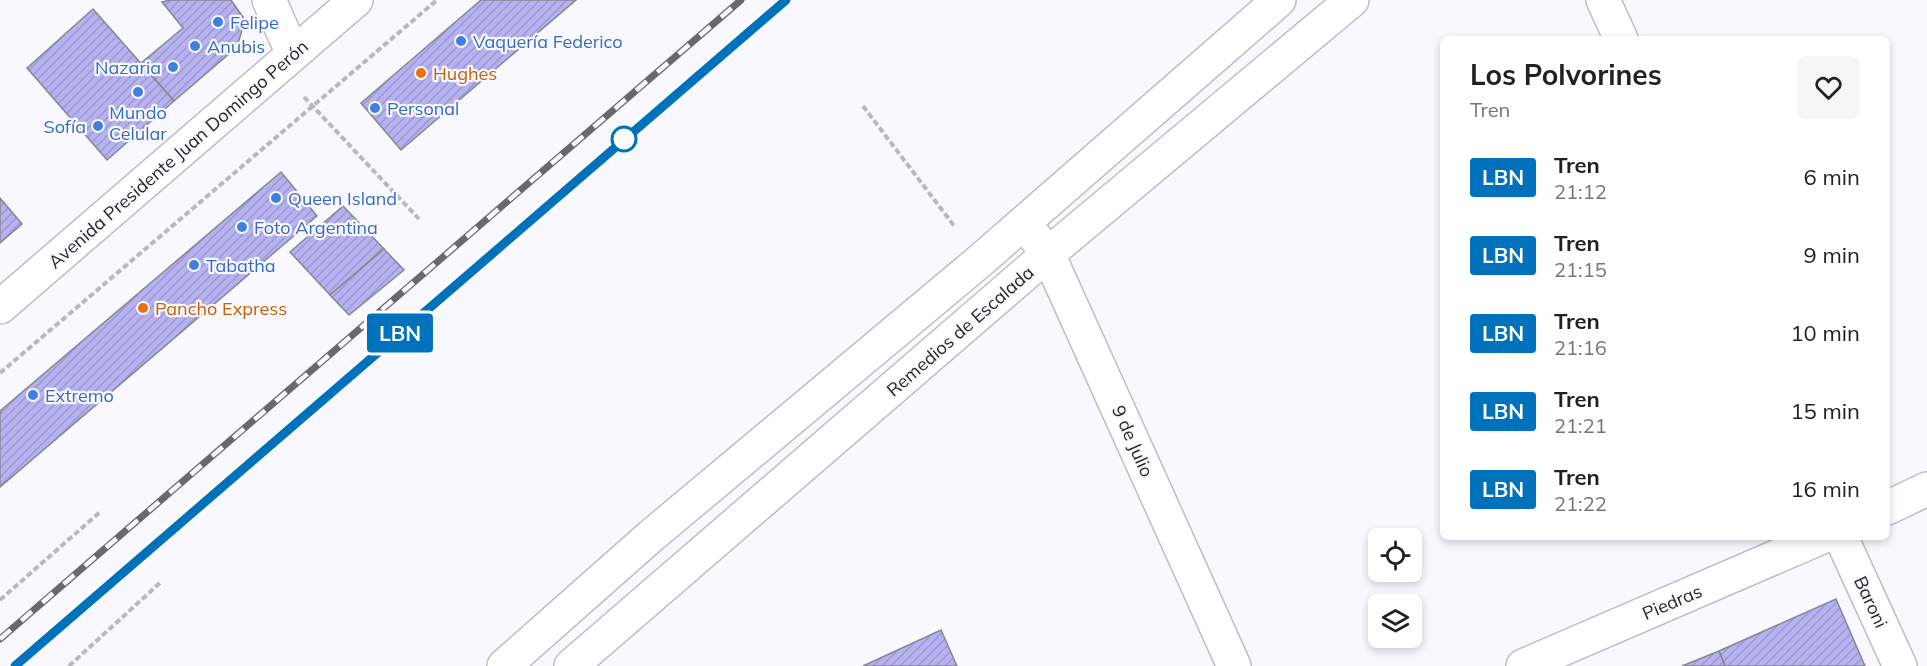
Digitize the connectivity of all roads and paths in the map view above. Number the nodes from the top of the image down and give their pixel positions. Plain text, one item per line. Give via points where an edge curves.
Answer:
1 (269, 0) edge
2 (356, 0) edge
3 (436, 0) edge
4 (1279, 0) edge
5 (1352, 0) edge
6 (1603, 0) edge
7 (1620, 36) edge
8 (285, 61) junction
9 (312, 106) junction
10 (863, 106) dead end
11 (419, 219) dead end
12 (1023, 221) junction
13 (1048, 254) junction
14 (981, 260) junction
15 (0, 308) edge
16 (0, 373) edge
17 (1927, 489) edge
18 (1890, 507) edge
19 (100, 512) dead end
20 (1815, 540) edge
21 (1842, 540) edge
22 (162, 581) dead end
23 (0, 600) edge
24 (541, 654) edge
25 (69, 666) edge
26 (504, 666) edge
27 (571, 666) edge
28 (1234, 666) edge
29 (1523, 666) edge
30 (1900, 666) edge

1 - 8 street
2 - 8 street, Avenida Presidente Juan Domingo Perón
3 - 9 path
4 - 12 street
5 - 13 street, Remedios de Escalada
6 - 7 street
8 - 9 path
8 - 15 street, Avenida Presidente Juan Domingo Perón
9 - 11 path
9 - 16 path
10 - 14 path
12 - 13 street, 9 de Julio
12 - 14 street
13 - 27 street, Remedios de Escalada
13 - 28 street, 9 de Julio
14 - 24 street via 651,536
17 - 18 street
19 - 23 path
20 - 29 street, Piedras
21 - 30 street, Baroni
22 - 25 path
24 - 26 street

